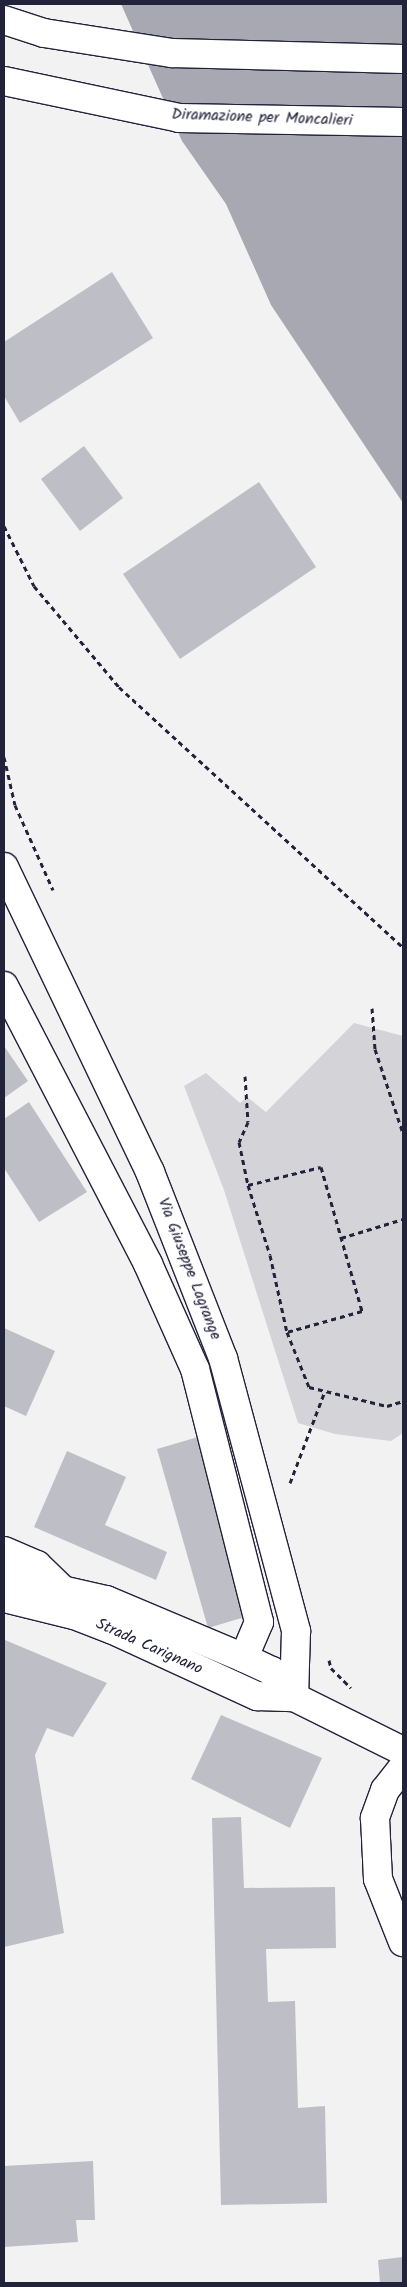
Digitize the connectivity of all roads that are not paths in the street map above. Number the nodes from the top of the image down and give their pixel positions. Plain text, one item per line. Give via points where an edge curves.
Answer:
1 (4, 20) edge
2 (403, 59) edge
3 (4, 81) edge
4 (403, 122) edge
5 (4, 867) edge
6 (4, 986) edge
7 (4, 1552) edge
8 (4, 1577) edge
9 (60, 1587) junction
10 (4, 1598) edge
11 (244, 1658) junction
12 (294, 1696) junction
13 (403, 1751) edge
14 (403, 1767) edge
15 (403, 1942) edge

1 - 2 main road via 44,33 172,53
3 - 4 main road, Diramazione per Moncalieri via 179,118
5 - 12 main road, Via Giuseppe Lagrange via 150,1172 223,1358 296,1631
6 - 11 main road, Via Giuseppe Lagrange via 148,1264 195,1369 259,1622
7 - 9 main road, Strada Carignano via 37,1565
8 - 9 main road, Strada Carignano
9 - 11 main road, Strada Carignano via 106,1600
10 - 12 main road, Strada Carignano via 74,1615 111,1629 257,1696
11 - 12 main road, Strada Carignano via 272,1671
12 - 13 main road, Strada Carignano
14 - 15 main road via 385,1790 375,1818 378,1879

